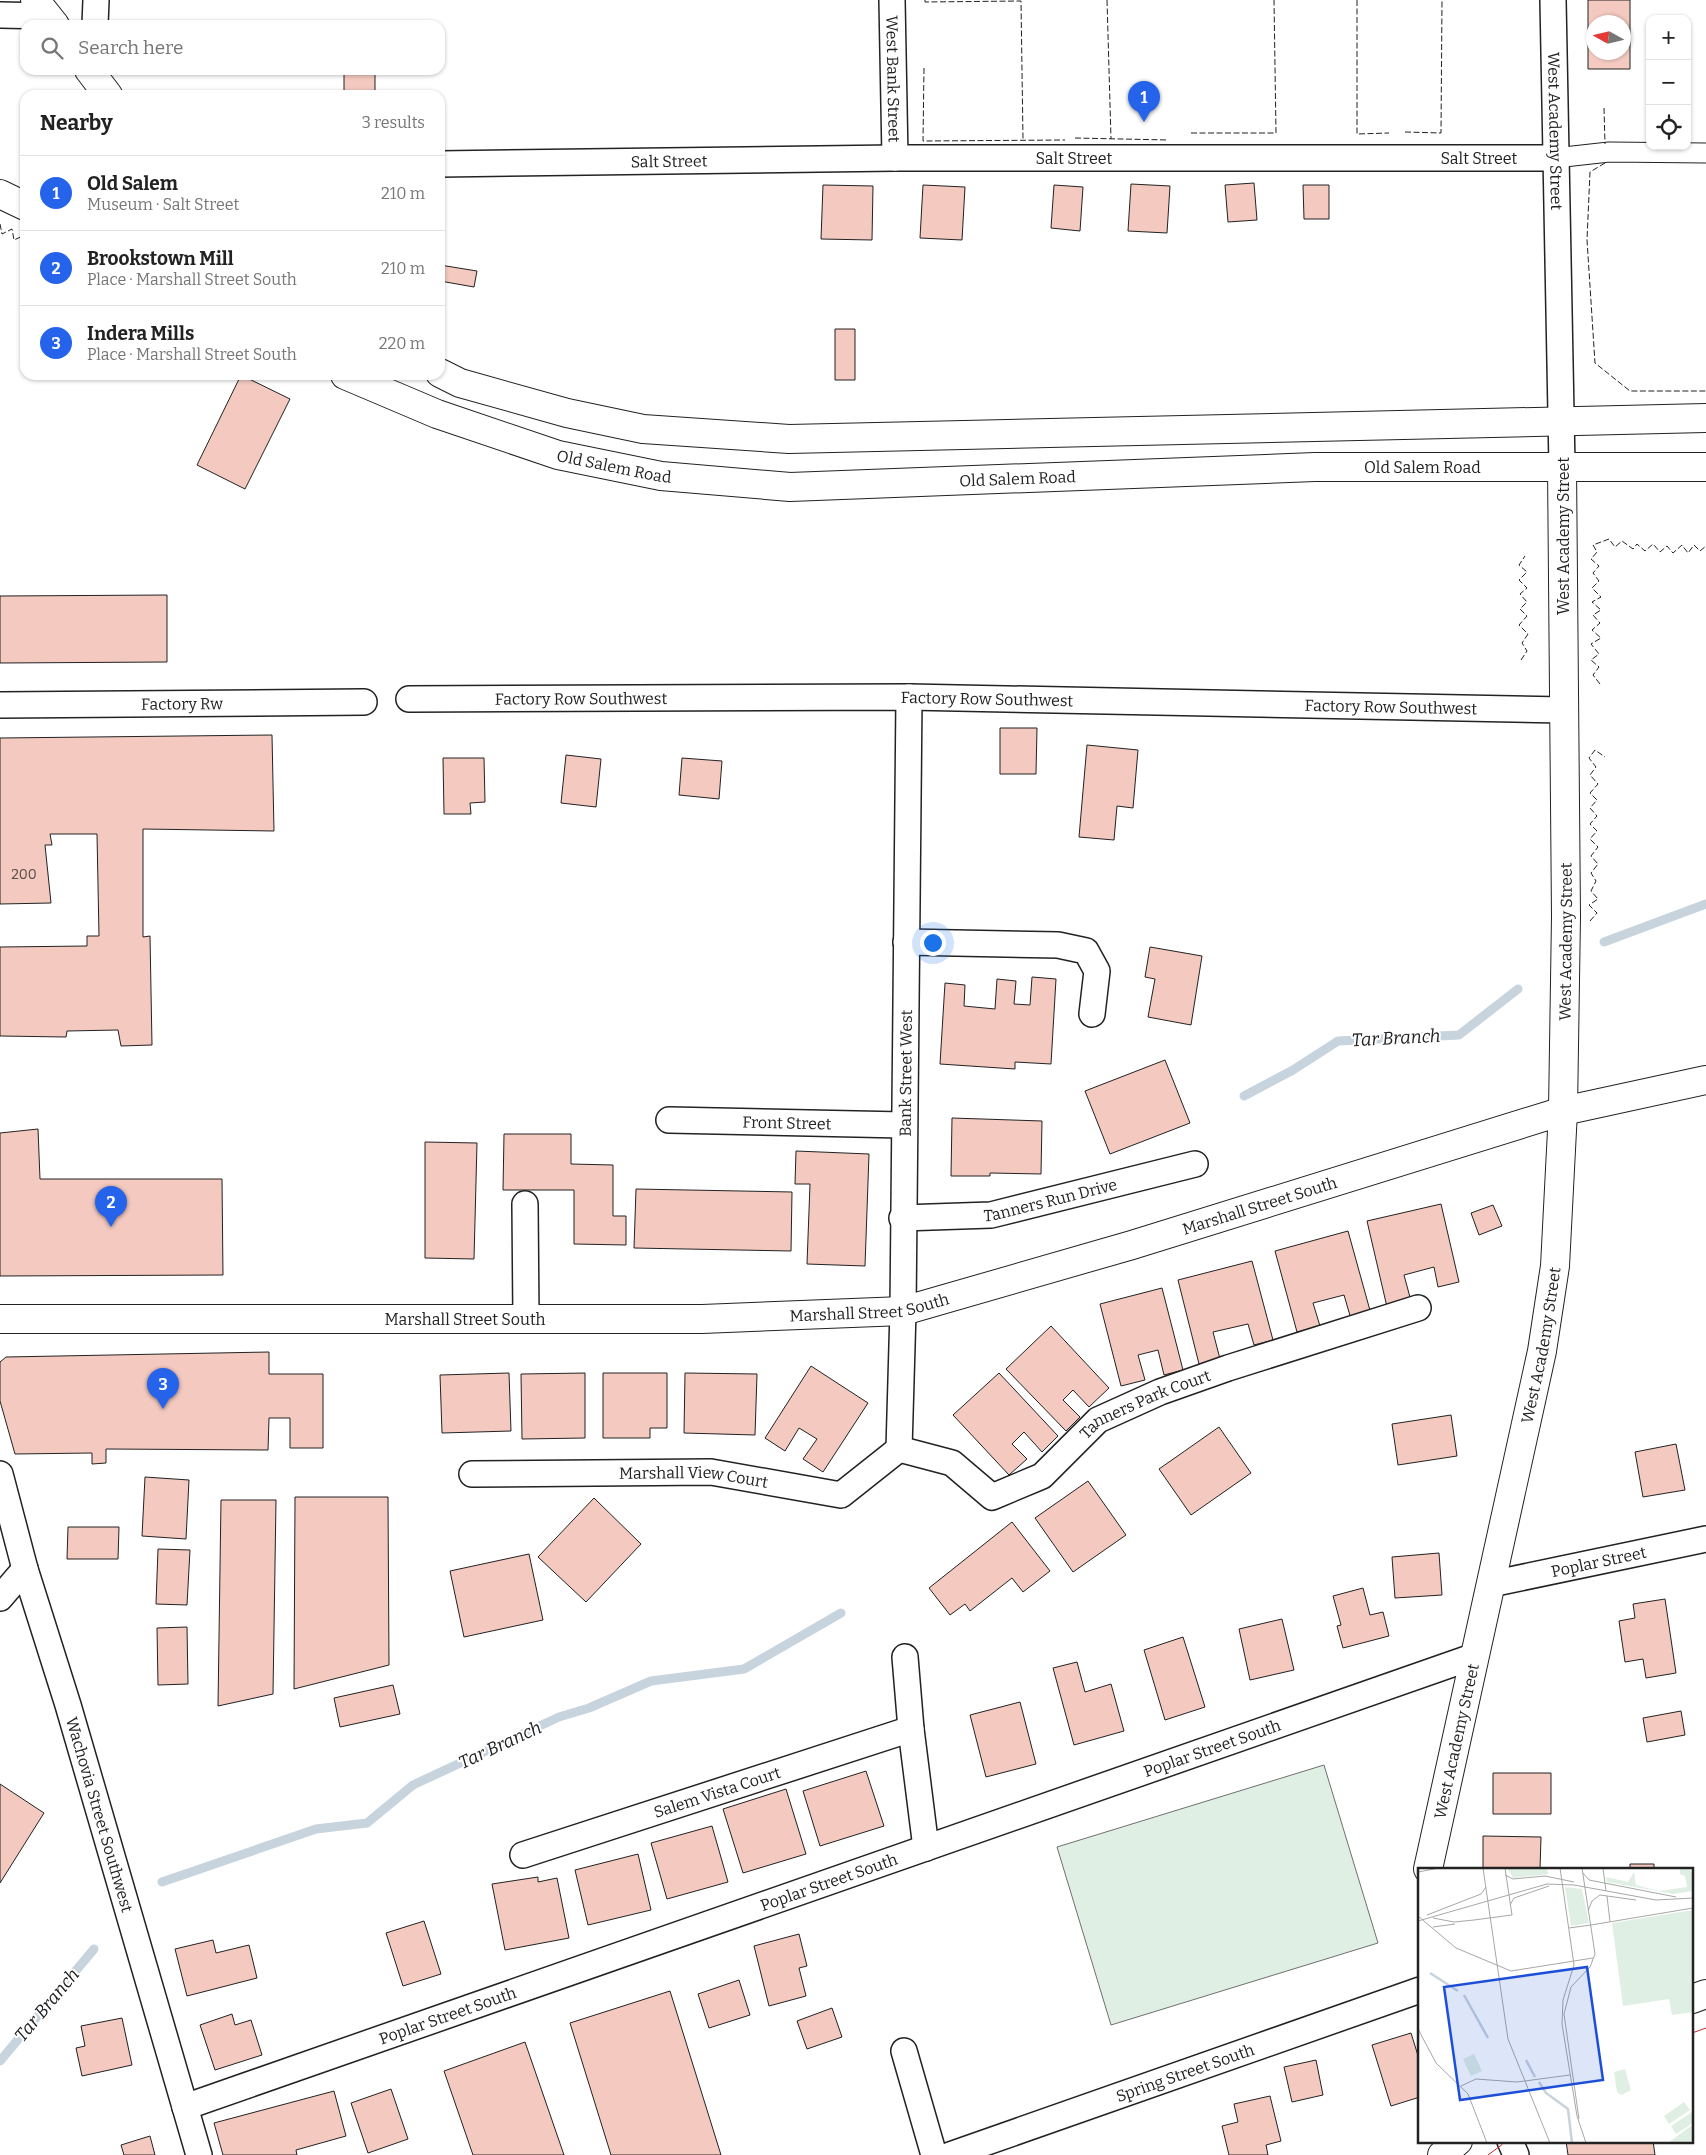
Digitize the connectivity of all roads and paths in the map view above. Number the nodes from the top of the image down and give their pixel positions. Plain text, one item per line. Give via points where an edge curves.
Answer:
1 (96, 0) edge
2 (892, 0) edge
3 (1553, 0) edge
4 (46, 14) edge
5 (0, 15) edge
6 (95, 20) edge
7 (1706, 154) edge
8 (895, 158) junction
9 (1555, 158) junction
10 (445, 164) edge
11 (0, 194) edge
12 (20, 204) edge
13 (445, 376) edge
14 (357, 380) edge
15 (1706, 418) edge
16 (1561, 420) junction
17 (1562, 466) junction
18 (1706, 467) edge
19 (909, 697) junction
20 (409, 699) dead end
21 (364, 702) dead end
22 (0, 705) edge
23 (1564, 710) junction
24 (906, 942) junction
25 (1092, 1014) dead end
26 (1706, 1080) edge
27 (1563, 1111) junction
28 (669, 1120) dead end
29 (903, 1125) junction
30 (1195, 1164) dead end
31 (525, 1204) dead end
32 (902, 1218) junction
33 (1418, 1308) dead end
34 (903, 1311) junction
35 (0, 1318) edge
36 (526, 1319) junction
37 (899, 1449) junction
38 (0, 1474) edge
39 (472, 1474) dead end
40 (1706, 1539) edge
41 (25, 1569) junction
42 (1491, 1584) junction
43 (0, 1598) edge
44 (1474, 1656) junction
45 (905, 1657) dead end
46 (911, 1729) junction
47 (926, 1848) junction
48 (523, 1855) dead end
49 (1428, 1868) edge
50 (1418, 1991) edge
51 (1706, 1994) edge
52 (1694, 1998) edge
53 (904, 2051) dead end
54 (185, 2107) junction
55 (1457, 2142) edge
56 (1510, 2142) edge
57 (199, 2155) edge
58 (934, 2155) edge
59 (950, 2155) edge
60 (1442, 2155) edge
61 (1516, 2155) edge

1 - 6 street
2 - 8 street, West Bank Street
3 - 9 street, West Academy Street
4 - 5 street
7 - 9 street, Salt Street via 1609,152
8 - 9 street, Salt Street
8 - 10 street, Salt Street
9 - 16 street, West Academy Street
11 - 12 main road
13 - 16 main road via 460,383 567,413 643,429 788,439
14 - 17 main road, Old Salem Road via 437,414 558,455 661,476 790,487 1315,467
15 - 16 main road
16 - 17 street, West Academy Street
17 - 18 main road, Old Salem Road
17 - 23 main road, West Academy Street
19 - 20 street, Factory Row Southwest
19 - 23 street, Factory Row Southwest
19 - 24 street, Bank Street West
21 - 22 street, Factory Rw
23 - 27 main road, West Academy Street via 1566,916
24 - 25 street via 1058,945 1086,951 1097,971
24 - 29 street, Bank Street West
26 - 27 main road, Marshall Street South
27 - 34 main road, Marshall Street South via 1141,1242
27 - 42 main road, West Academy Street via 1555,1266 1542,1351
28 - 29 street, Front Street
29 - 32 street, Bank Street West
30 - 32 street, Tanners Run Drive via 991,1215
31 - 36 street
32 - 34 street, Bank Street West
33 - 37 street, Tanners Park Court via 1160,1392 1098,1420 1042,1476 992,1497 952,1463
34 - 36 main road, Marshall Street South via 702,1319
34 - 37 street, Bank Street West
35 - 36 main road, Marshall Street South
37 - 39 street, Marshall View Court via 841,1495 711,1472
38 - 41 street, Wachovia Street Southwest
40 - 42 street, Poplar Street
41 - 43 street
41 - 54 street, Wachovia Street Southwest
42 - 44 main road, West Academy Street
44 - 47 street, Poplar Street South
44 - 49 main road, West Academy Street
45 - 46 street
46 - 47 street
46 - 48 street, Salem Vista Court
47 - 54 street, Poplar Street South
50 - 59 street, Spring Street South
51 - 52 main road
53 - 58 street
54 - 57 street, Wachovia Street Southwest
55 - 60 main road
56 - 61 street

